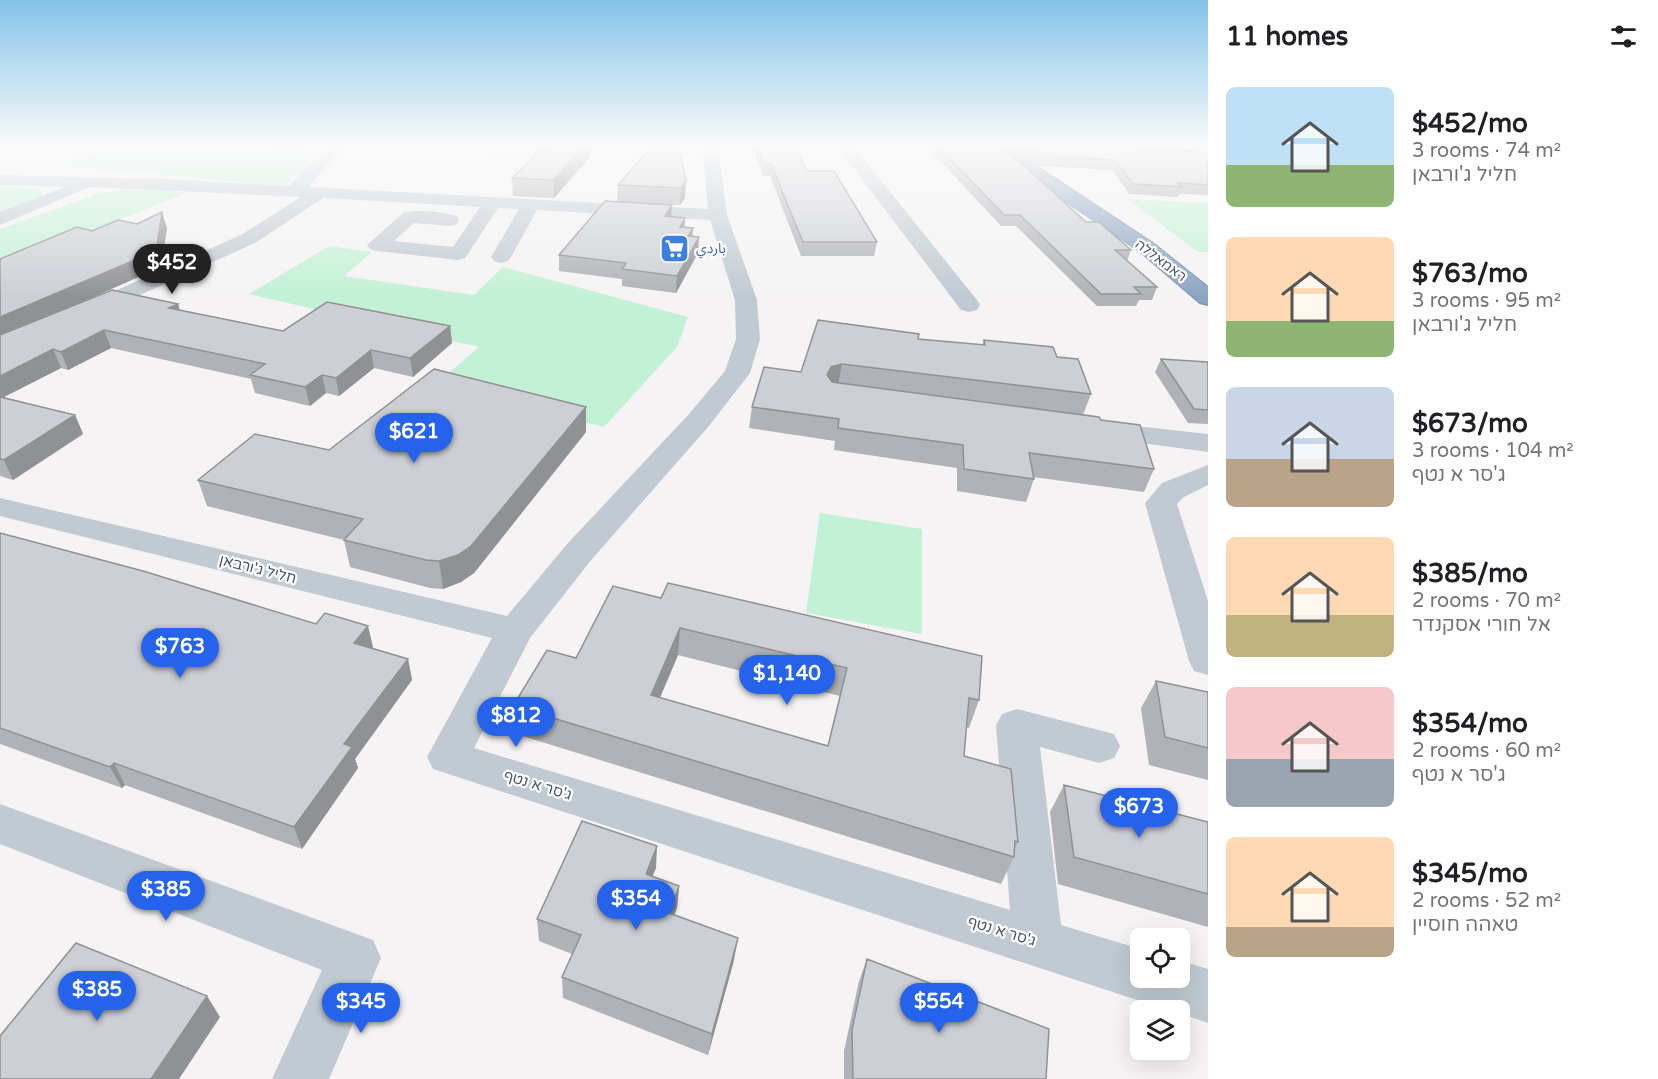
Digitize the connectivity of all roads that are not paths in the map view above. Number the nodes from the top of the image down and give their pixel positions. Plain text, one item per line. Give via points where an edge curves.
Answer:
1 (56, 196) edge
2 (314, 196) edge
3 (383, 196) edge
4 (716, 196) edge
5 (884, 196) edge
6 (1071, 196) edge
7 (492, 202) junction
8 (531, 205) junction
9 (718, 215) junction
10 (0, 219) edge
11 (452, 220) junction
12 (482, 222) junction
13 (420, 250) junction
14 (501, 257) dead end
15 (118, 298) junction
16 (1208, 298) edge
17 (969, 305) dead end
18 (152, 306) edge
19 (65, 322) edge
20 (1070, 426) edge
21 (1208, 443) edge
22 (1208, 474) edge
23 (0, 507) edge
24 (515, 631) junction
25 (1208, 662) edge
26 (1099, 746) dead end
27 (0, 824) edge
28 (1038, 943) junction
29 (1130, 972) edge
30 (1183, 988) edge
31 (1208, 996) edge
32 (300, 1079) edge

1 - 10 street
2 - 15 street via 248,239
3 - 7 street
4 - 9 street, ג'סר א נטף
5 - 17 street
6 - 16 highway, ראמאללה via 1146,247
7 - 8 street
7 - 12 street
8 - 9 street
8 - 14 street
9 - 24 street, ג'סר א נטף via 746,300 748,339 737,373
11 - 12 street
11 - 13 street
11 - 13 street via 411,217 377,245
12 - 13 street via 458,254
15 - 18 street
15 - 19 street
20 - 21 street
22 - 25 street via 1173,490 1161,503
23 - 24 street, חליל ג'ורבאן
24 - 28 street, ג'סר א נטף via 448,757
26 - 28 street via 1017,725
27 - 32 street via 355,958
28 - 29 street, ג'סר א נטף
30 - 31 street

